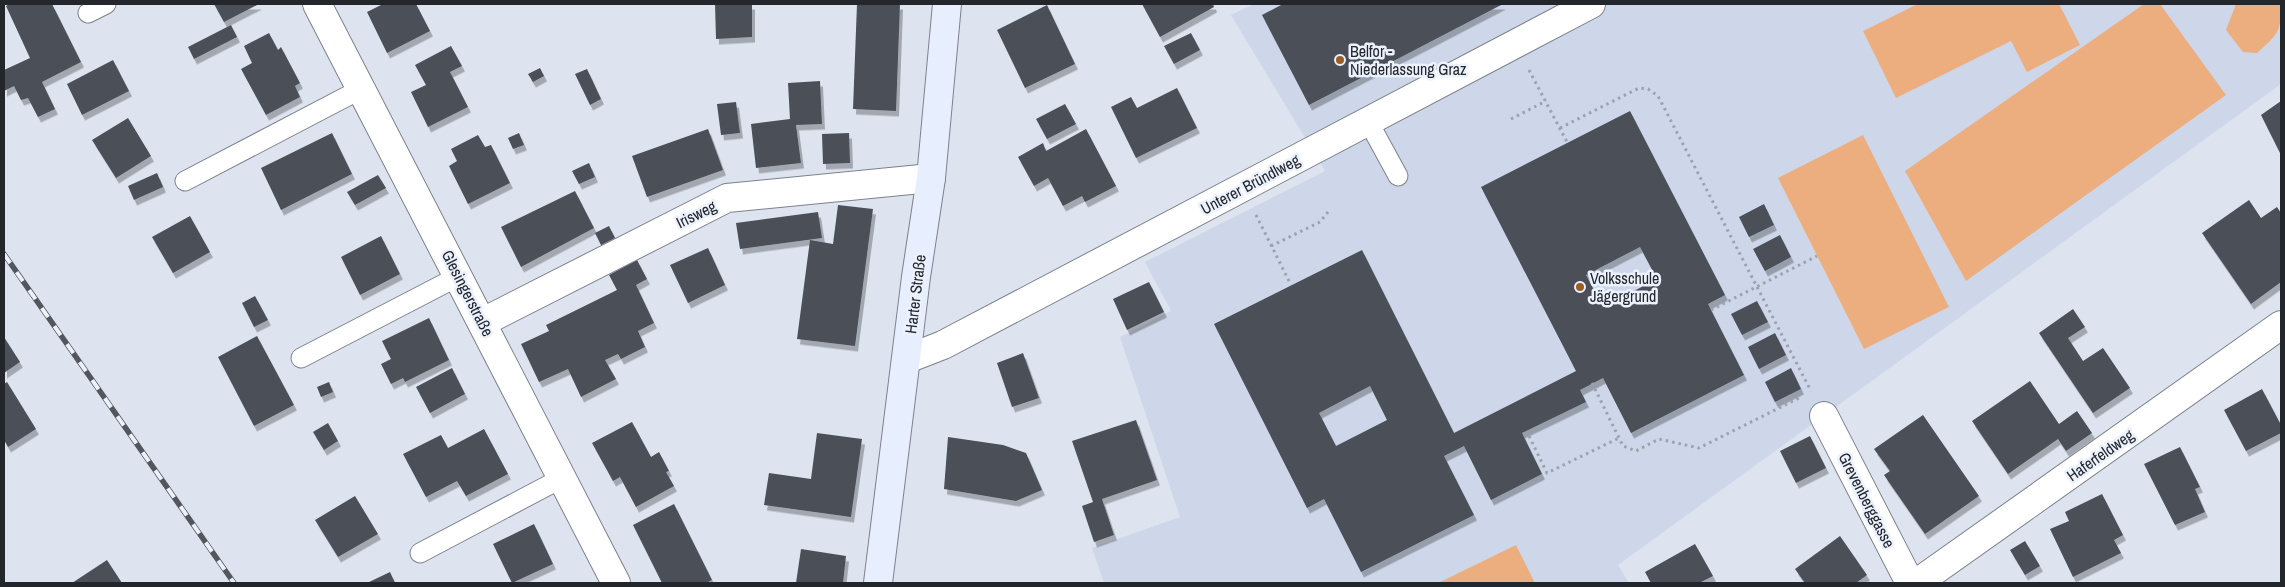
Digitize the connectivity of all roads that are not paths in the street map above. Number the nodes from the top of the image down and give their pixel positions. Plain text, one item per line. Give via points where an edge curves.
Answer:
1 (106, 4) edge
2 (317, 4) edge
3 (946, 4) edge
4 (1591, 4) edge
5 (88, 13) dead end
6 (361, 89) junction
7 (1368, 121) junction
8 (1398, 176) dead end
9 (931, 178) junction
10 (185, 181) dead end
11 (459, 276) junction
12 (483, 322) junction
13 (2281, 325) edge
14 (301, 358) dead end
15 (907, 360) junction
16 (1824, 416) dead end
17 (562, 478) junction
18 (420, 553) dead end
19 (616, 583) edge
20 (878, 583) edge
21 (1910, 583) edge
22 (1917, 583) edge

1 - 5 lane
2 - 6 street, Glesingerstraße
3 - 9 main road, Harter Straße
4 - 7 street, Unterer Bründlweg
6 - 10 lane
6 - 11 street, Glesingerstraße
7 - 8 lane
7 - 15 street, Unterer Bründlweg via 943,345
9 - 12 street, Irisweg via 727,198
9 - 15 main road, Harter Straße
11 - 12 street, Glesingerstraße
11 - 14 lane
12 - 17 street, Glesingerstraße
13 - 22 street, Haferfeldweg
15 - 20 main road, Harter Straße
16 - 21 street, Grevenberggasse
17 - 18 lane
17 - 19 street, Glesingerstraße

